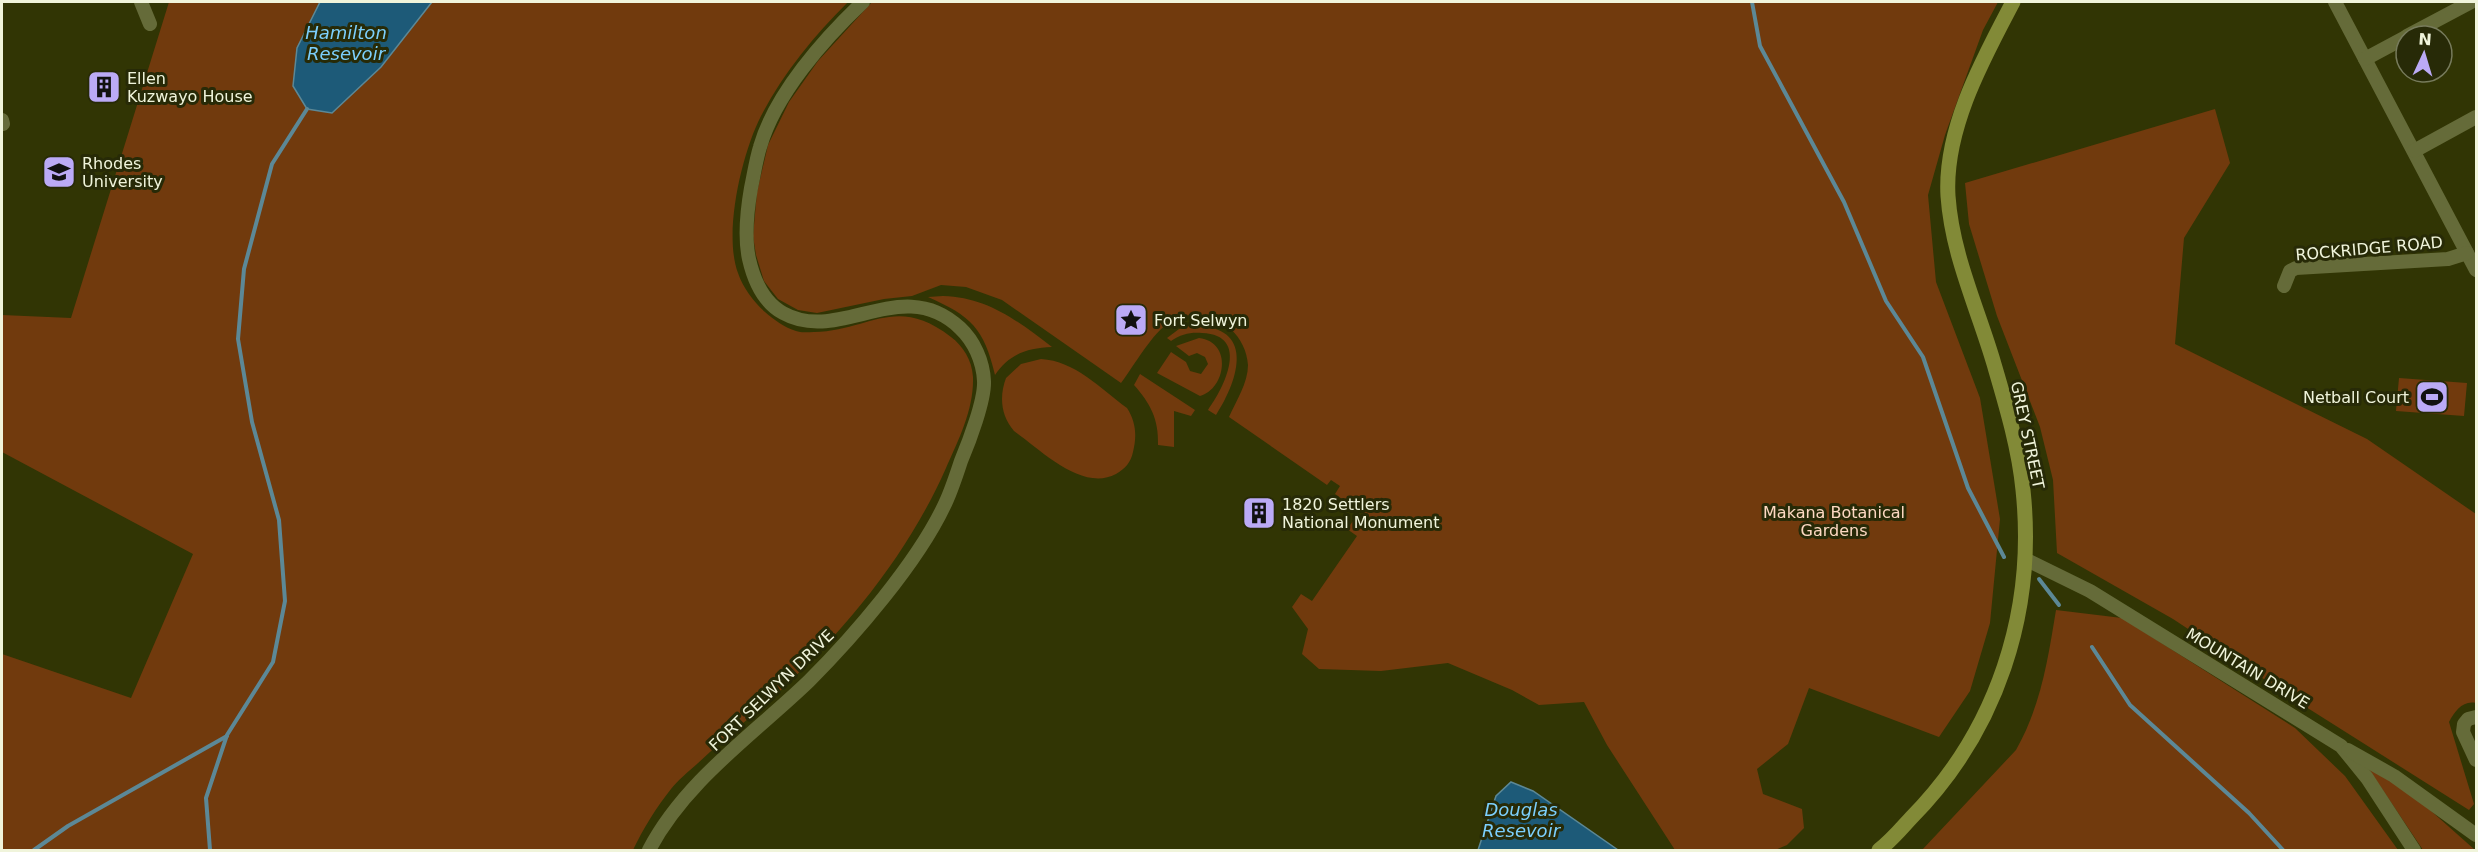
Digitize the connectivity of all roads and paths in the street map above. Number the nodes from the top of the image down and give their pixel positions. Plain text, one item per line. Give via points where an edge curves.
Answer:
1 (141, 2) edge
2 (863, 2) edge
3 (2013, 2) edge
4 (2335, 2) edge
5 (2471, 2) edge
6 (150, 24) dead end
7 (2430, 24) edge
8 (2394, 43) edge
9 (2365, 59) junction
10 (2476, 117) edge
11 (2414, 151) junction
12 (2467, 254) junction
13 (2476, 270) edge
14 (2284, 286) dead end
15 (2025, 559) junction
16 (2476, 717) edge
17 (2341, 746) junction
18 (2476, 760) edge
19 (2473, 829) edge
20 (649, 850) edge
21 (1878, 850) edge
22 (2414, 850) edge

1 - 6 street
2 - 20 street, FORT SELWYN DRIVE via 787,91 760,146 747,209 747,249 753,278 766,299 782,313 799,320 817,322 904,305 941,314 966,334 982,366 985,385 944,507 916,553 875,608 811,679 688,795
3 - 15 main road, GREY STREET via 1967,98 1949,164 1948,196 1967,284 1994,362 2014,440 2023,489
4 - 9 street
5 - 7 street
8 - 9 street
9 - 11 street
10 - 11 street
11 - 12 street
12 - 13 street
12 - 14 street, ROCKRIDGE ROAD via 2448,259 2296,268 2290,271
15 - 17 street, MOUNTAIN DRIVE via 2090,591
15 - 21 main road, GREY STREET via 2019,616 1995,696 1970,745 1938,791
16 - 18 street via 2468,719 2463,732
17 - 19 street
17 - 22 street, MOUNTAIN DRIVE

